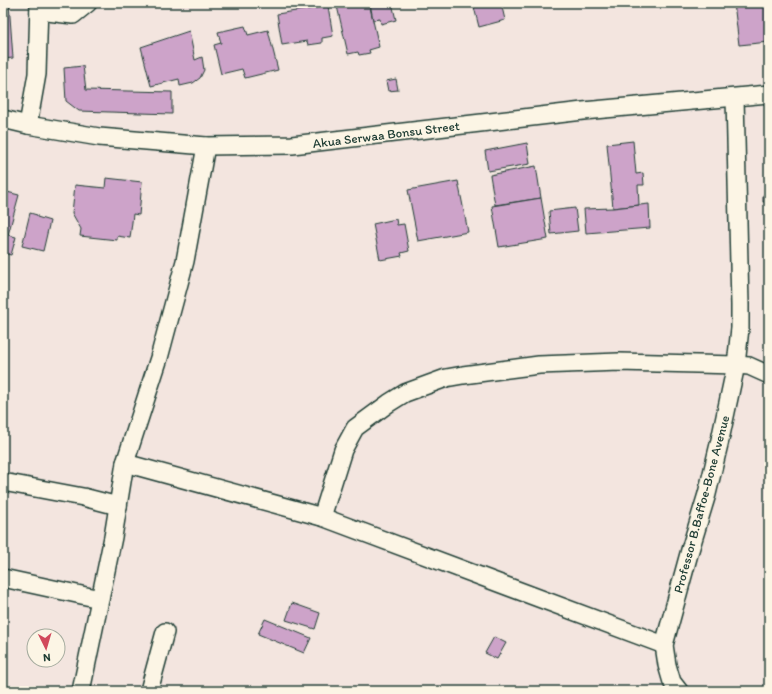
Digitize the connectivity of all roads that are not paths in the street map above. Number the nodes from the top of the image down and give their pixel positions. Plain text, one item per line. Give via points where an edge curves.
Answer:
1 (88, 3) edge
2 (39, 7) edge
3 (769, 94) edge
4 (735, 98) junction
5 (3, 118) edge
6 (28, 125) junction
7 (206, 146) junction
8 (736, 365) junction
9 (769, 375) edge
10 (126, 463) junction
11 (3, 482) edge
12 (118, 506) junction
13 (322, 516) junction
14 (3, 578) edge
15 (100, 599) junction
16 (165, 632) dead end
17 (664, 645) junction
18 (80, 691) edge
19 (150, 691) edge
20 (679, 691) edge

1 - 2 street via 73,15
2 - 6 street via 37,74
3 - 4 street, Akua Serwaa Bonsu Street
4 - 7 street, Akua Serwaa Bonsu Street via 583,110 292,145
4 - 8 street, Professor B.Baffoe-Bone Avenue via 740,305
5 - 6 street, Akua Serwaa Bonsu Street
6 - 7 street, Akua Serwaa Bonsu Street via 99,137
7 - 10 street via 185,261 159,358
8 - 9 street via 749,366
8 - 13 street via 619,362 540,365 446,378 405,392 356,428 343,450
8 - 17 street, Professor B.Baffoe-Bone Avenue via 707,494
10 - 12 street
10 - 13 street
11 - 12 street
12 - 15 street
13 - 17 street
14 - 15 street
15 - 18 street
16 - 19 street
17 - 20 street, Professor B.Baffoe-Bone Avenue via 672,682

